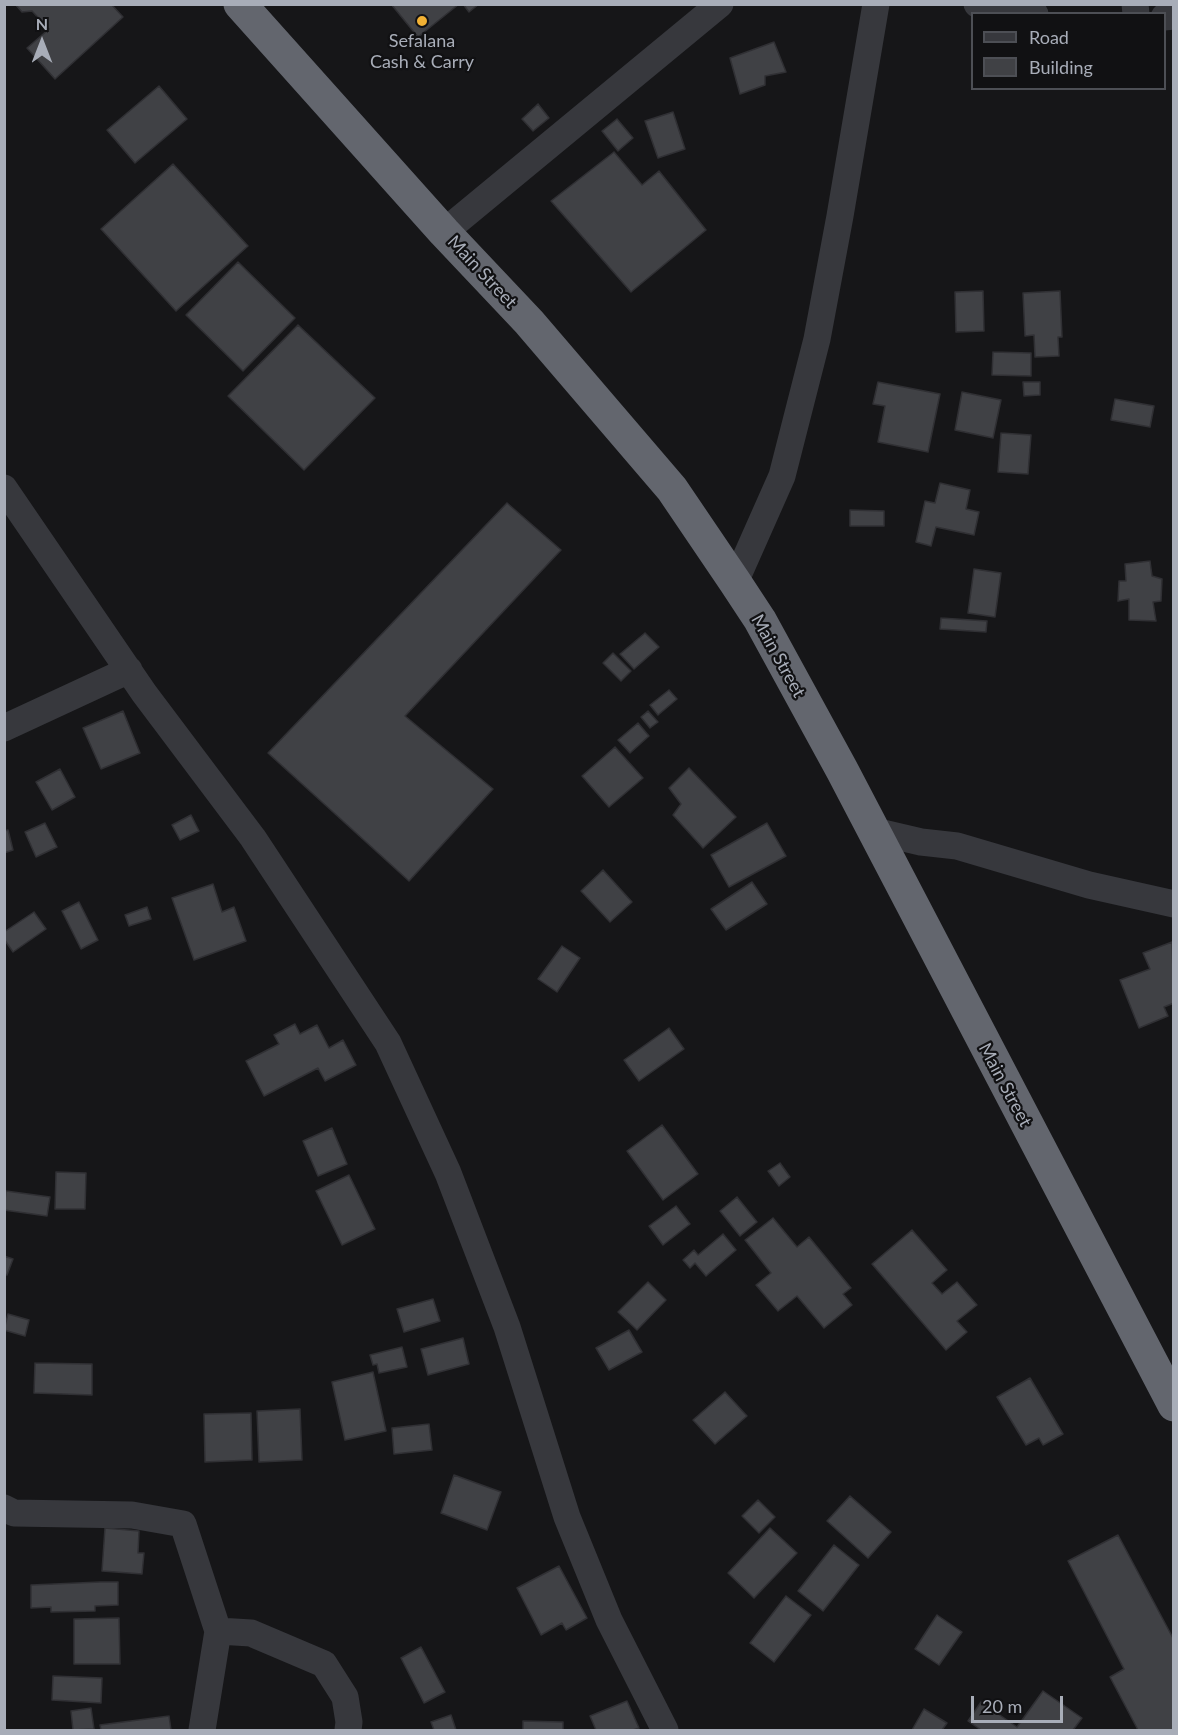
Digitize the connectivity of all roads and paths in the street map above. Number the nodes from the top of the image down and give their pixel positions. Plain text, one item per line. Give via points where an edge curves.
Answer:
1 (240, 4) edge
2 (720, 4) edge
3 (876, 4) edge
4 (977, 4) edge
5 (1023, 12) edge
6 (444, 232) junction
7 (5, 495) edge
8 (735, 582) junction
9 (129, 670) junction
10 (4, 728) edge
11 (874, 831) junction
12 (1173, 904) edge
13 (1173, 1405) edge
14 (4, 1508) edge
15 (218, 1630) junction
16 (202, 1731) edge
17 (348, 1731) edge
18 (665, 1731) edge

1 - 6 highway, Main Street
2 - 6 street
3 - 8 street via 817,339 782,476
4 - 5 street
6 - 8 highway, Main Street via 529,322 672,489
7 - 9 street
8 - 11 highway, Main Street via 760,620
9 - 10 street
9 - 18 street via 253,838 387,1043 448,1173 507,1327 567,1516 609,1620
11 - 12 street via 957,846 1089,885
11 - 13 highway, Main Street
14 - 15 street via 14,1513 132,1515 183,1524
15 - 16 street
15 - 17 street via 251,1633 324,1664 345,1697

